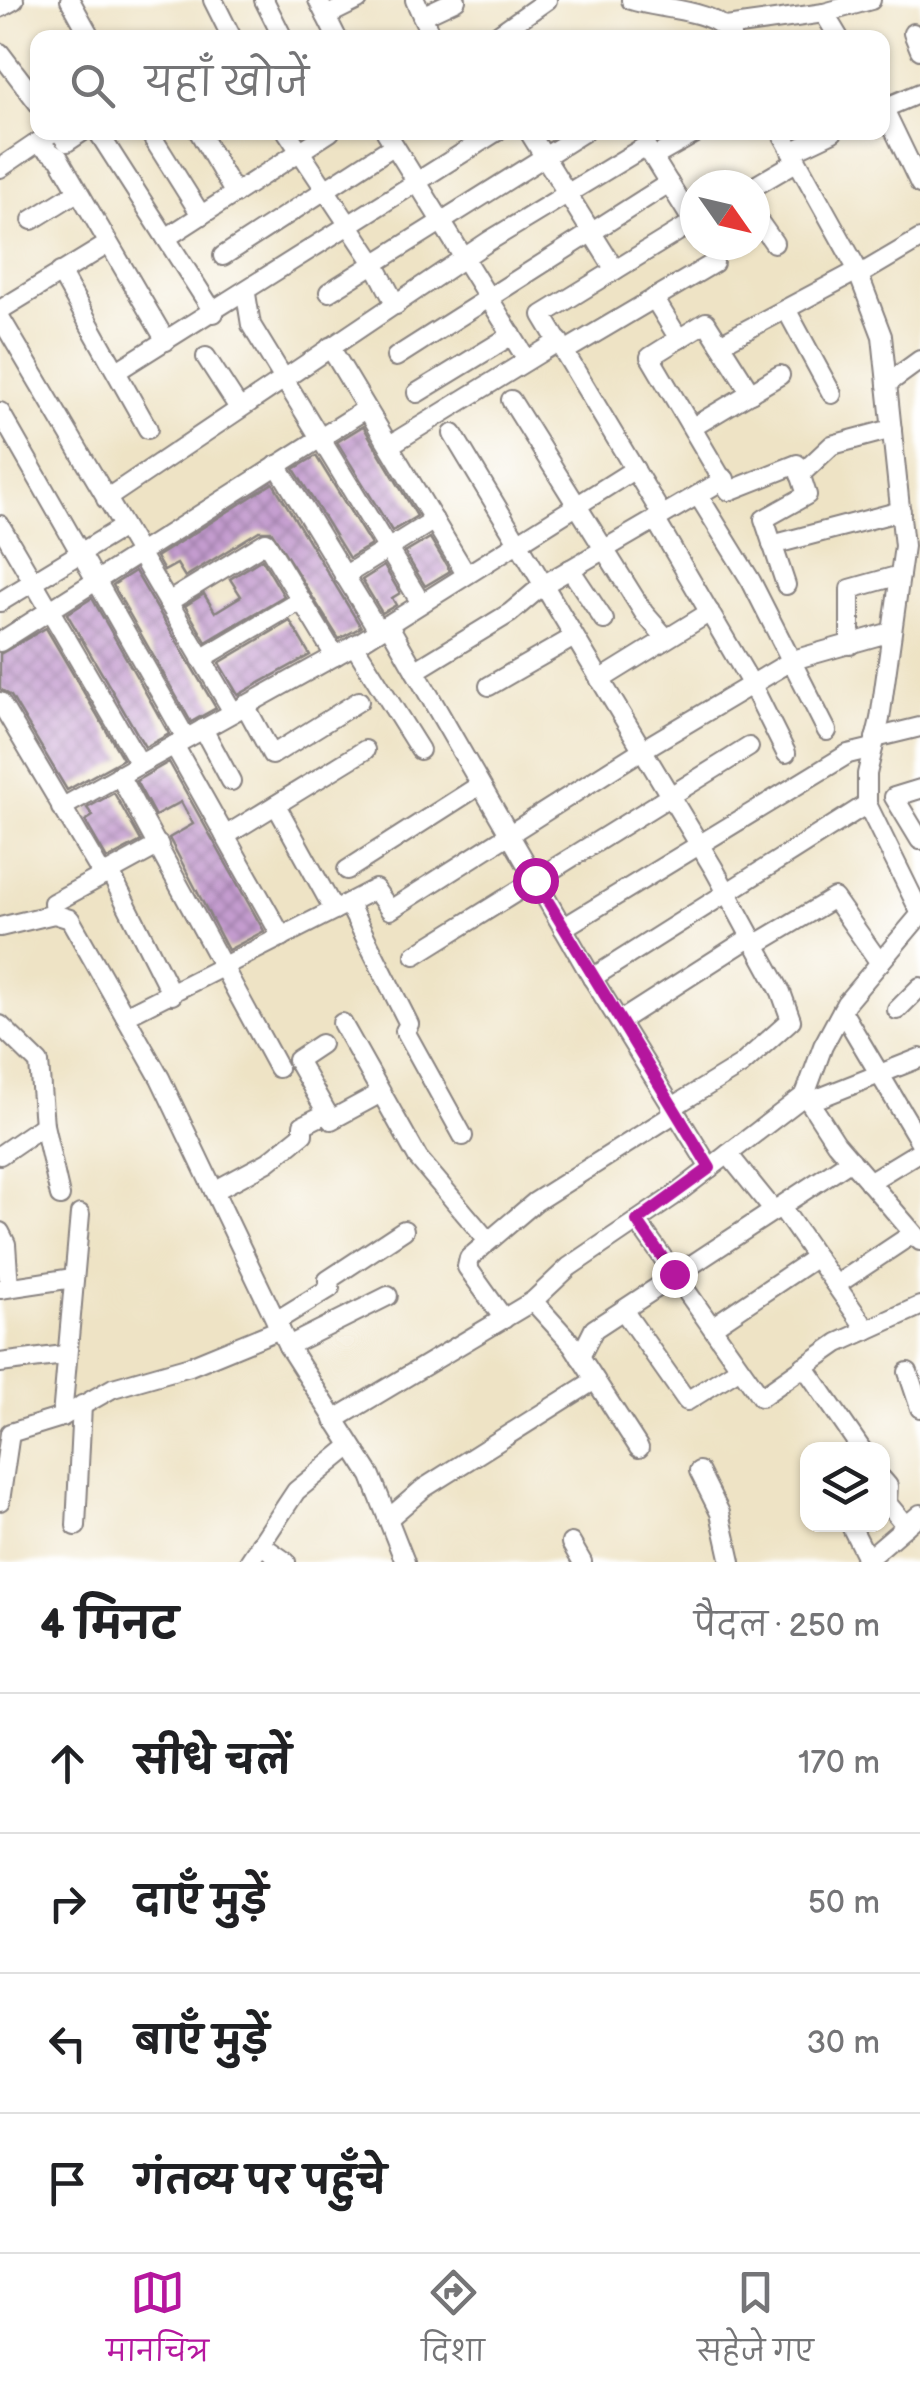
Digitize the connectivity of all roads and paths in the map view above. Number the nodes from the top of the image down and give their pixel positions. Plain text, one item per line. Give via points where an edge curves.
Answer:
1 (14, 0) edge
2 (70, 0) edge
3 (213, 0) edge
4 (264, 0) edge
5 (358, 0) edge
6 (456, 0) edge
7 (547, 0) edge
8 (631, 0) edge
9 (871, 0) edge
10 (0, 8) edge
11 (322, 8) edge
12 (418, 8) edge
13 (784, 12) edge
14 (824, 13) junction
15 (87, 30) edge
16 (228, 30) edge
17 (279, 30) edge
18 (504, 30) edge
19 (723, 30) edge
20 (734, 30) edge
21 (835, 30) edge
22 (1, 56) edge
23 (30, 93) edge
24 (920, 93) edge
25 (890, 105) edge
26 (890, 122) edge
27 (44, 140) edge
28 (52, 140) edge
29 (103, 140) edge
30 (154, 140) edge
31 (204, 140) edge
32 (292, 140) edge
33 (317, 140) edge
34 (388, 140) edge
35 (390, 140) edge
36 (482, 140) edge
37 (535, 140) edge
38 (572, 140) edge
39 (684, 140) edge
40 (785, 140) edge
41 (820, 140) edge
42 (299, 151) junction
43 (545, 157) junction
44 (793, 157) junction
45 (654, 158) junction
46 (0, 168) edge
47 (770, 175) edge
48 (669, 183) junction
49 (416, 184) junction
50 (920, 184) edge
51 (77, 192) junction
52 (322, 192) junction
53 (234, 194) junction
54 (568, 194) junction
55 (680, 200) edge
56 (201, 215) junction
57 (32, 220) dead end
58 (440, 222) junction
59 (348, 228) junction
60 (680, 230) edge
61 (591, 232) junction
62 (166, 238) junction
63 (770, 238) edge
64 (920, 238) edge
65 (108, 244) junction
66 (774, 244) dead end
67 (223, 256) dead end
68 (464, 260) junction
69 (374, 263) junction
70 (714, 263) dead end
71 (614, 270) junction
72 (60, 272) junction
73 (858, 274) junction
74 (329, 292) dead end
75 (246, 294) junction
76 (488, 298) junction
77 (654, 298) junction
78 (396, 305) junction
79 (786, 309) junction
80 (214, 312) junction
81 (0, 314) edge
82 (512, 335) junction
83 (680, 339) junction
84 (166, 341) junction
85 (720, 344) junction
86 (562, 346) junction
87 (330, 347) junction
88 (206, 357) dead end
89 (396, 357) dead end
90 (528, 360) junction
91 (920, 360) edge
92 (117, 371) junction
93 (780, 375) dead end
94 (284, 376) junction
95 (888, 384) junction
96 (417, 393) dead end
97 (751, 393) junction
98 (832, 394) dead end
99 (511, 400) dead end
100 (239, 408) junction
101 (366, 409) junction
102 (0, 412) edge
103 (693, 427) junction
104 (892, 429) junction
105 (148, 430) dead end
106 (452, 434) dead end
107 (322, 436) junction
108 (390, 445) junction
109 (277, 465) junction
110 (635, 469) junction
111 (800, 475) junction
112 (726, 479) junction
113 (698, 494) junction
114 (106, 499) junction
115 (578, 504) junction
116 (901, 511) junction
117 (659, 517) junction
118 (434, 520) junction
119 (0, 524) edge
120 (123, 526) junction
121 (517, 541) junction
122 (772, 546) junction
123 (606, 548) junction
124 (388, 549) junction
125 (82, 552) junction
126 (139, 552) junction
127 (570, 568) junction
128 (466, 574) junction
129 (344, 576) junction
130 (97, 578) junction
131 (899, 580) junction
132 (34, 582) junction
133 (786, 584) dead end
134 (918, 584) edge
135 (543, 585) junction
136 (301, 600) junction
137 (0, 602) edge
138 (168, 602) junction
139 (421, 603) junction
140 (50, 609) junction
141 (710, 612) junction
142 (604, 620) dead end
143 (383, 627) junction
144 (891, 632) junction
145 (574, 637) junction
146 (666, 638) junction
147 (0, 642) edge
148 (354, 645) junction
149 (850, 645) junction
150 (335, 656) junction
151 (201, 658) junction
152 (793, 660) junction
153 (414, 670) junction
154 (600, 680) junction
155 (752, 685) junction
156 (489, 686) dead end
157 (0, 702) edge
158 (360, 702) dead end
159 (239, 709) junction
160 (920, 726) edge
161 (7, 731) edge
162 (828, 732) dead end
163 (188, 737) junction
164 (874, 743) junction
165 (749, 747) dead end
166 (365, 750) dead end
167 (420, 750) dead end
168 (642, 750) junction
169 (786, 754) dead end
170 (140, 764) junction
171 (119, 776) junction
172 (230, 781) dead end
173 (480, 785) junction
174 (920, 789) edge
175 (671, 798) junction
176 (867, 804) junction
177 (276, 805) junction
178 (61, 808) junction
179 (508, 834) junction
180 (225, 836) junction
181 (920, 840) edge
182 (698, 843) junction
183 (159, 845) junction
184 (347, 870) dead end
185 (106, 874) junction
186 (535, 880) junction
187 (726, 891) junction
188 (341, 906) junction
189 (54, 914) junction
190 (920, 914) edge
191 (0, 927) edge
192 (562, 928) junction
193 (282, 937) junction
194 (753, 941) junction
195 (415, 956) dead end
196 (880, 963) junction
197 (224, 967) junction
198 (592, 978) junction
199 (920, 987) edge
200 (172, 995) junction
201 (897, 1010) dead end
202 (842, 1012) junction
203 (125, 1016) junction
204 (620, 1020) junction
205 (342, 1023) dead end
206 (0, 1025) edge
207 (321, 1044) dead end
208 (920, 1058) edge
209 (278, 1068) dead end
210 (880, 1076) junction
211 (378, 1094) junction
212 (807, 1099) junction
213 (673, 1111) junction
214 (327, 1113) junction
215 (44, 1125) junction
216 (463, 1136) dead end
217 (920, 1142) edge
218 (920, 1151) edge
219 (728, 1154) junction
220 (0, 1155) edge
221 (850, 1160) junction
222 (710, 1168) junction
223 (868, 1182) junction
224 (214, 1192) junction
225 (60, 1196) dead end
226 (777, 1209) junction
227 (80, 1214) dead end
228 (637, 1221) junction
229 (404, 1230) dead end
230 (0, 1232) edge
231 (917, 1238) edge
232 (488, 1241) junction
233 (816, 1257) junction
234 (674, 1274) junction
235 (73, 1278) junction
236 (836, 1285) junction
237 (5, 1288) edge
238 (388, 1296) dead end
239 (533, 1301) junction
240 (920, 1306) edge
241 (624, 1310) junction
242 (504, 1320) junction
243 (712, 1327) junction
244 (867, 1330) junction
245 (281, 1332) junction
246 (64, 1355) junction
247 (580, 1357) junction
248 (0, 1363) edge
249 (804, 1366) junction
250 (740, 1368) junction
251 (908, 1372) dead end
252 (595, 1380) junction
253 (82, 1405) junction
254 (920, 1408) edge
255 (62, 1417) junction
256 (334, 1420) junction
257 (856, 1442) edge
258 (352, 1446) junction
259 (639, 1448) dead end
260 (699, 1472) dead end
261 (0, 1501) edge
262 (890, 1506) edge
263 (388, 1519) junction
264 (913, 1520) edge
265 (76, 1526) dead end
266 (854, 1532) edge
267 (571, 1542) dead end
268 (260, 1544) junction
269 (867, 1561) edge
270 (249, 1562) edge
271 (286, 1562) edge
272 (404, 1562) edge
273 (582, 1562) edge
274 (731, 1562) edge

1 - 10 street
2 - 15 street
3 - 16 street
4 - 17 street
5 - 11 street
6 - 12 street
7 - 18 street
8 - 19 street
9 - 14 street
13 - 14 street
13 - 20 street
14 - 21 street
22 - 23 street
24 - 25 street
26 - 50 street
27 - 46 street
28 - 51 street
29 - 62 street
30 - 56 street
31 - 53 street
32 - 42 street
33 - 42 street
34 - 52 street
35 - 49 street
36 - 49 street
37 - 43 street
38 - 43 street
39 - 45 street
40 - 44 street
41 - 44 street
42 - 52 street
42 - 53 street
43 - 54 street
43 - 58 street
44 - 47 street
44 - 73 street
45 - 48 street
45 - 54 street via 646,146
48 - 55 street
48 - 61 street
49 - 58 street
49 - 59 street
51 - 57 street
51 - 65 street
52 - 59 street
52 - 67 street
53 - 56 street
54 - 61 street
54 - 68 street
56 - 62 street
58 - 68 street
58 - 69 street
59 - 69 street
59 - 75 street
60 - 71 street
61 - 71 street
61 - 76 street
62 - 80 street
63 - 66 street
64 - 73 street
65 - 72 street
65 - 84 street
68 - 76 street
68 - 78 street
69 - 74 street
69 - 78 street
70 - 77 street
71 - 86 street via 542,315
72 - 81 street
72 - 92 street
73 - 79 street
73 - 95 street via 882,336
75 - 80 street
75 - 94 street via 252,325
76 - 82 street
76 - 89 street
77 - 83 street
77 - 86 street
78 - 87 street
79 - 85 street
79 - 98 street
80 - 84 street
81 - 114 street
82 - 90 street
82 - 96 street
83 - 85 street via 706,322
83 - 103 street via 650,357
84 - 92 street
85 - 97 street
86 - 90 street
86 - 110 street
87 - 94 street
87 - 101 street
88 - 100 street
90 - 108 street
91 - 95 street
92 - 105 street
93 - 97 street
94 - 100 street
94 - 107 street
95 - 104 street
97 - 103 street
99 - 115 street
100 - 114 street
101 - 107 street
101 - 108 street
102 - 125 street
103 - 112 street
104 - 111 street via 832,444
104 - 116 street
106 - 121 street
107 - 109 street
107 - 124 street
108 - 118 street
109 - 126 street
109 - 129 street
110 - 115 street
110 - 117 street
111 - 112 street via 796,464 729,491
111 - 122 street via 807,495 764,519
112 - 113 street
113 - 117 street
113 - 152 street
114 - 120 street
115 - 121 street
115 - 123 street
116 - 122 street
116 - 131 street
117 - 123 street
117 - 141 street
118 - 124 street
118 - 128 street
119 - 132 street
120 - 125 street
120 - 126 street
121 - 128 street
121 - 135 street
122 - 133 street
123 - 127 street
123 - 146 street
124 - 129 street
124 - 139 street
125 - 130 street
125 - 132 street
126 - 130 street
126 - 138 street
127 - 135 street
127 - 142 street
128 - 139 street
129 - 143 street
130 - 140 street
130 - 163 street
131 - 134 street
131 - 144 street
131 - 149 street via 850,589
132 - 137 street
132 - 140 street
135 - 145 street
135 - 153 street via 510,613
136 - 138 street via 266,542
136 - 150 street
136 - 151 street
138 - 151 street
139 - 143 street
140 - 147 street
140 - 170 street
141 - 146 street
141 - 155 street
143 - 148 street
143 - 153 street
144 - 149 street
144 - 164 street
145 - 154 street
145 - 156 street
146 - 154 street
148 - 150 street
148 - 167 street
149 - 152 street
150 - 159 street
151 - 159 street
152 - 155 street
152 - 162 street
153 - 173 street
154 - 168 street
155 - 168 street
155 - 169 street
157 - 161 street
158 - 159 street via 272,756
159 - 163 street
160 - 164 street
161 - 178 street
163 - 170 street
163 - 172 street
163 - 180 street
164 - 176 street
164 - 182 street
165 - 175 street
166 - 177 street
168 - 175 street
168 - 179 street
170 - 171 street
171 - 178 street
171 - 183 street
173 - 179 street
173 - 184 street
174 - 181 street via 894,797
175 - 182 street
175 - 186 street
176 - 187 street
176 - 190 street
177 - 180 street
177 - 188 street
178 - 185 street
179 - 186 street
179 - 188 street via 390,910 375,889
180 - 193 street
182 - 187 street
182 - 192 street
183 - 185 street
183 - 197 street
185 - 189 street via 53,903
185 - 200 street
186 - 192 street
186 - 195 street
187 - 194 street
187 - 198 street
188 - 193 street
188 - 216 street
189 - 191 street
189 - 203 street via 70,919
190 - 196 street
192 - 198 street
193 - 197 street
194 - 196 street via 834,898
194 - 204 street
194 - 213 street via 791,1020 742,1066
196 - 202 street
197 - 200 street
197 - 209 street
198 - 204 street
199 - 201 street
200 - 203 street
202 - 210 street
202 - 212 street
203 - 224 street
204 - 213 street
205 - 211 street
206 - 215 street via 38,1063
207 - 214 street via 297,1060
208 - 210 street
210 - 212 street
210 - 217 street
211 - 214 street via 331,1120
211 - 232 street via 418,1158
212 - 219 street
212 - 221 street
213 - 222 street
213 - 232 street via 534,1202
214 - 224 street via 303,1125 304,1134 268,1162
215 - 220 street
215 - 225 street
218 - 223 street
219 - 222 street
219 - 226 street
221 - 223 street
221 - 226 street
222 - 228 street
223 - 231 street
224 - 245 street
226 - 233 street
226 - 234 street
227 - 235 street
228 - 234 street
228 - 239 street
229 - 245 street via 328,1280 330,1288
230 - 237 street
231 - 236 street
232 - 242 street via 467,1267
233 - 236 street
233 - 243 street
234 - 241 street
234 - 243 street
235 - 237 street
235 - 246 street
236 - 244 street
238 - 245 street
239 - 242 street
239 - 247 street
240 - 244 street
241 - 247 street via 594,1329
241 - 250 street via 688,1401
242 - 256 street
243 - 250 street
244 - 249 street
245 - 253 street via 113,1388
245 - 256 street
246 - 248 street
246 - 255 street
247 - 252 street
249 - 250 street via 761,1397
249 - 257 street
251 - 254 street
252 - 259 street
252 - 263 street via 424,1488
253 - 255 street
253 - 265 street
255 - 261 street via 10,1432
256 - 258 street
258 - 263 street
258 - 268 street via 296,1490
260 - 274 street via 720,1513
262 - 264 street
263 - 272 street
264 - 269 street
266 - 269 street
267 - 273 street
268 - 270 street
268 - 271 street

